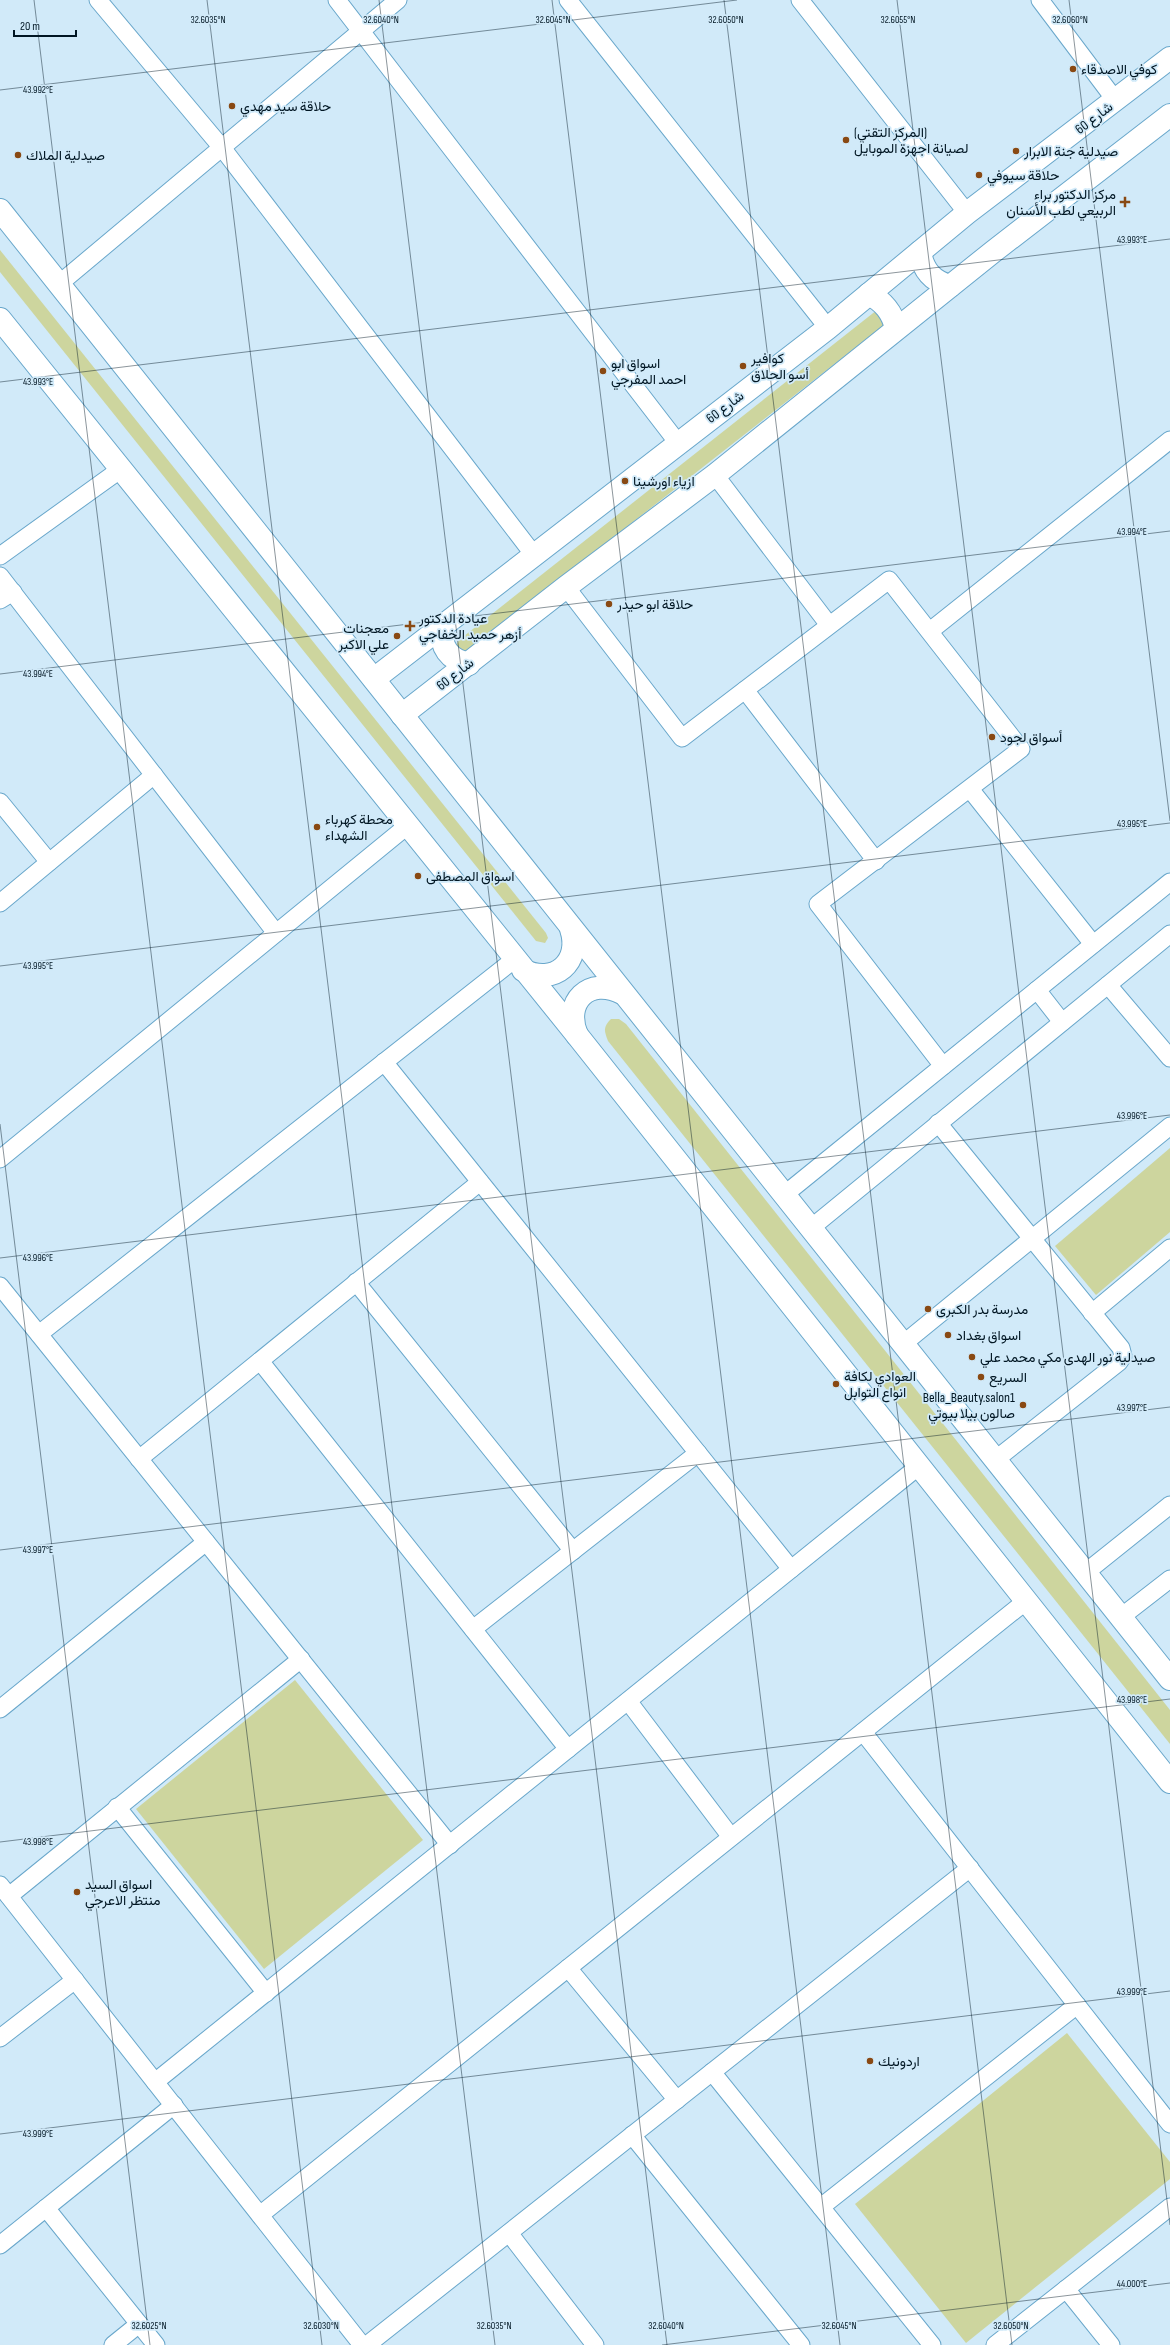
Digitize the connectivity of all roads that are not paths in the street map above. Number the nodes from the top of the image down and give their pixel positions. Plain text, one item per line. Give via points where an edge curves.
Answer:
1 (98, 0) edge
2 (337, 0) edge
3 (398, 0) edge
4 (568, 0) edge
5 (800, 0) edge
6 (1040, 0) edge
7 (361, 30) junction
8 (1170, 58) edge
9 (1116, 101) junction
10 (1170, 116) edge
11 (223, 149) junction
12 (0, 210) edge
13 (967, 213) junction
14 (920, 252) junction
15 (59, 284) junction
16 (950, 286) junction
17 (869, 294) junction
18 (0, 319) edge
19 (828, 328) junction
20 (896, 328) junction
21 (1170, 440) edge
22 (678, 443) junction
23 (121, 470) junction
24 (715, 475) junction
25 (534, 555) junction
26 (0, 556) edge
27 (0, 576) edge
28 (566, 587) junction
29 (6, 596) edge
30 (829, 625) junction
31 (442, 627) junction
32 (930, 631) junction
33 (469, 664) junction
34 (374, 679) junction
35 (745, 690) junction
36 (402, 715) junction
37 (154, 775) junction
38 (970, 789) junction
39 (0, 802) edge
40 (407, 826) junction
41 (876, 861) junction
42 (48, 862) junction
43 (1170, 882) edge
44 (0, 903) edge
45 (571, 929) junction
46 (276, 933) junction
47 (1170, 934) edge
48 (1093, 944) junction
49 (519, 965) junction
50 (1108, 985) junction
51 (1037, 990) junction
52 (622, 993) junction
53 (1062, 1022) junction
54 (577, 1035) junction
55 (1170, 1058) edge
56 (384, 1062) junction
57 (943, 1066) junction
58 (938, 1123) junction
59 (1170, 1126) edge
60 (0, 1159) edge
61 (480, 1182) junction
62 (784, 1195) junction
63 (811, 1228) junction
64 (1031, 1239) junction
65 (1170, 1248) edge
66 (356, 1282) junction
67 (0, 1286) edge
68 (1092, 1313) junction
69 (39, 1334) junction
70 (903, 1344) junction
71 (260, 1361) junction
72 (698, 1453) junction
73 (139, 1459) junction
74 (995, 1460) junction
75 (919, 1466) junction
76 (1170, 1505) edge
77 (206, 1542) junction
78 (572, 1551) junction
79 (791, 1569) junction
80 (1085, 1573) junction
81 (1170, 1578) edge
82 (1026, 1601) junction
83 (1120, 1617) junction
84 (473, 1629) junction
85 (300, 1659) junction
86 (1170, 1679) edge
87 (628, 1701) junction
88 (0, 1709) edge
89 (863, 1732) junction
90 (568, 1749) junction
91 (1170, 1782) edge
92 (117, 1808) junction
93 (731, 1838) junction
94 (450, 1845) junction
95 (970, 1868) junction
96 (4, 1890) edge
97 (568, 1968) junction
98 (75, 1980) junction
99 (266, 1993) junction
100 (1077, 2005) junction
101 (0, 2038) edge
102 (712, 2072) junction
103 (156, 2082) junction
104 (677, 2100) junction
105 (174, 2105) junction
106 (1170, 2124) edge
107 (632, 2135) junction
108 (821, 2207) junction
109 (1170, 2207) edge
110 (46, 2208) junction
111 (260, 2215) junction
112 (509, 2233) junction
113 (0, 2245) edge
114 (1066, 2289) junction
115 (139, 2324) junction
116 (113, 2345) edge
117 (156, 2345) edge
118 (362, 2345) edge
119 (367, 2345) edge
120 (595, 2345) edge
121 (801, 2345) edge
122 (932, 2345) edge
123 (994, 2345) edge
124 (1111, 2345) edge

1 - 11 street
2 - 7 street
3 - 7 street
4 - 19 street
5 - 13 street
6 - 9 street
7 - 11 street
7 - 22 street
8 - 9 main road, شارع 60
9 - 13 main road, شارع 60
10 - 16 main road, شارع 60
11 - 15 street
11 - 25 street
12 - 15 main road
13 - 14 main road, شارع 60
14 - 16 main road via 924,268 929,274 938,282
14 - 17 main road, شارع 60
15 - 34 main road
16 - 20 main road, شارع 60
17 - 19 main road, شارع 60
17 - 20 main road via 887,308
18 - 23 main road
19 - 22 main road, شارع 60
20 - 24 main road, شارع 60
21 - 32 street
22 - 25 main road, شارع 60
23 - 26 street
23 - 40 main road
24 - 28 main road, شارع 60
24 - 30 street
25 - 31 main road, شارع 60
27 - 29 street
28 - 33 main road, شارع 60
28 - 35 street via 682,738
29 - 37 street
30 - 32 street via 889,580
30 - 35 street
31 - 33 main road via 442,640 447,652 456,660
31 - 34 main road, شارع 60
32 - 38 street via 1021,749
33 - 36 main road, شارع 60
34 - 36 main road
35 - 41 street
36 - 45 main road
37 - 42 street
37 - 46 street
38 - 41 street
38 - 48 street
39 - 42 street
40 - 46 street
40 - 49 main road
41 - 57 street via 818,904
42 - 44 street
43 - 48 street
45 - 49 main road via 574,947 571,957 562,968 541,976
45 - 52 main road
46 - 60 street
47 - 50 street
48 - 51 street
49 - 54 main road
49 - 56 street
50 - 53 street
50 - 55 street
51 - 53 street
51 - 57 street
52 - 54 main road via 612,988 601,987 591,989 582,995 575,1004 572,1014 572,1025
52 - 62 main road
53 - 58 street
54 - 75 main road
56 - 61 street
56 - 69 street
57 - 62 street
58 - 63 street
58 - 64 street
59 - 64 street
61 - 66 street
61 - 72 street
62 - 63 main road
63 - 70 main road
64 - 68 street
64 - 70 street
65 - 68 street
66 - 71 street
66 - 78 street
67 - 69 street
68 - 74 street via 1121,1348 1123,1356 1119,1362
69 - 73 street
70 - 74 main road
71 - 73 street
71 - 84 street
72 - 78 street
72 - 79 street
73 - 77 street
74 - 80 main road
75 - 79 street
75 - 82 main road
76 - 80 street
77 - 85 street
77 - 88 street
78 - 84 street
79 - 87 street
80 - 83 main road
81 - 83 street
82 - 89 street
82 - 91 main road
83 - 86 main road
84 - 90 street
85 - 92 street
85 - 94 street
87 - 90 street
87 - 93 street
89 - 93 street
89 - 95 street
90 - 94 street
92 - 96 street
92 - 99 street
93 - 97 street
94 - 99 street
95 - 100 street
95 - 102 street
96 - 98 street
97 - 104 street
97 - 111 street
98 - 101 street
98 - 103 street
99 - 103 street
100 - 106 street
100 - 108 street
102 - 104 street
102 - 108 street
103 - 105 street
104 - 107 street
105 - 110 street
105 - 111 street
107 - 112 street
107 - 121 street
108 - 122 street
109 - 114 street
110 - 113 street
110 - 115 street
111 - 118 street
112 - 119 street
112 - 120 street
114 - 123 street
114 - 124 street
115 - 116 street
115 - 117 street

